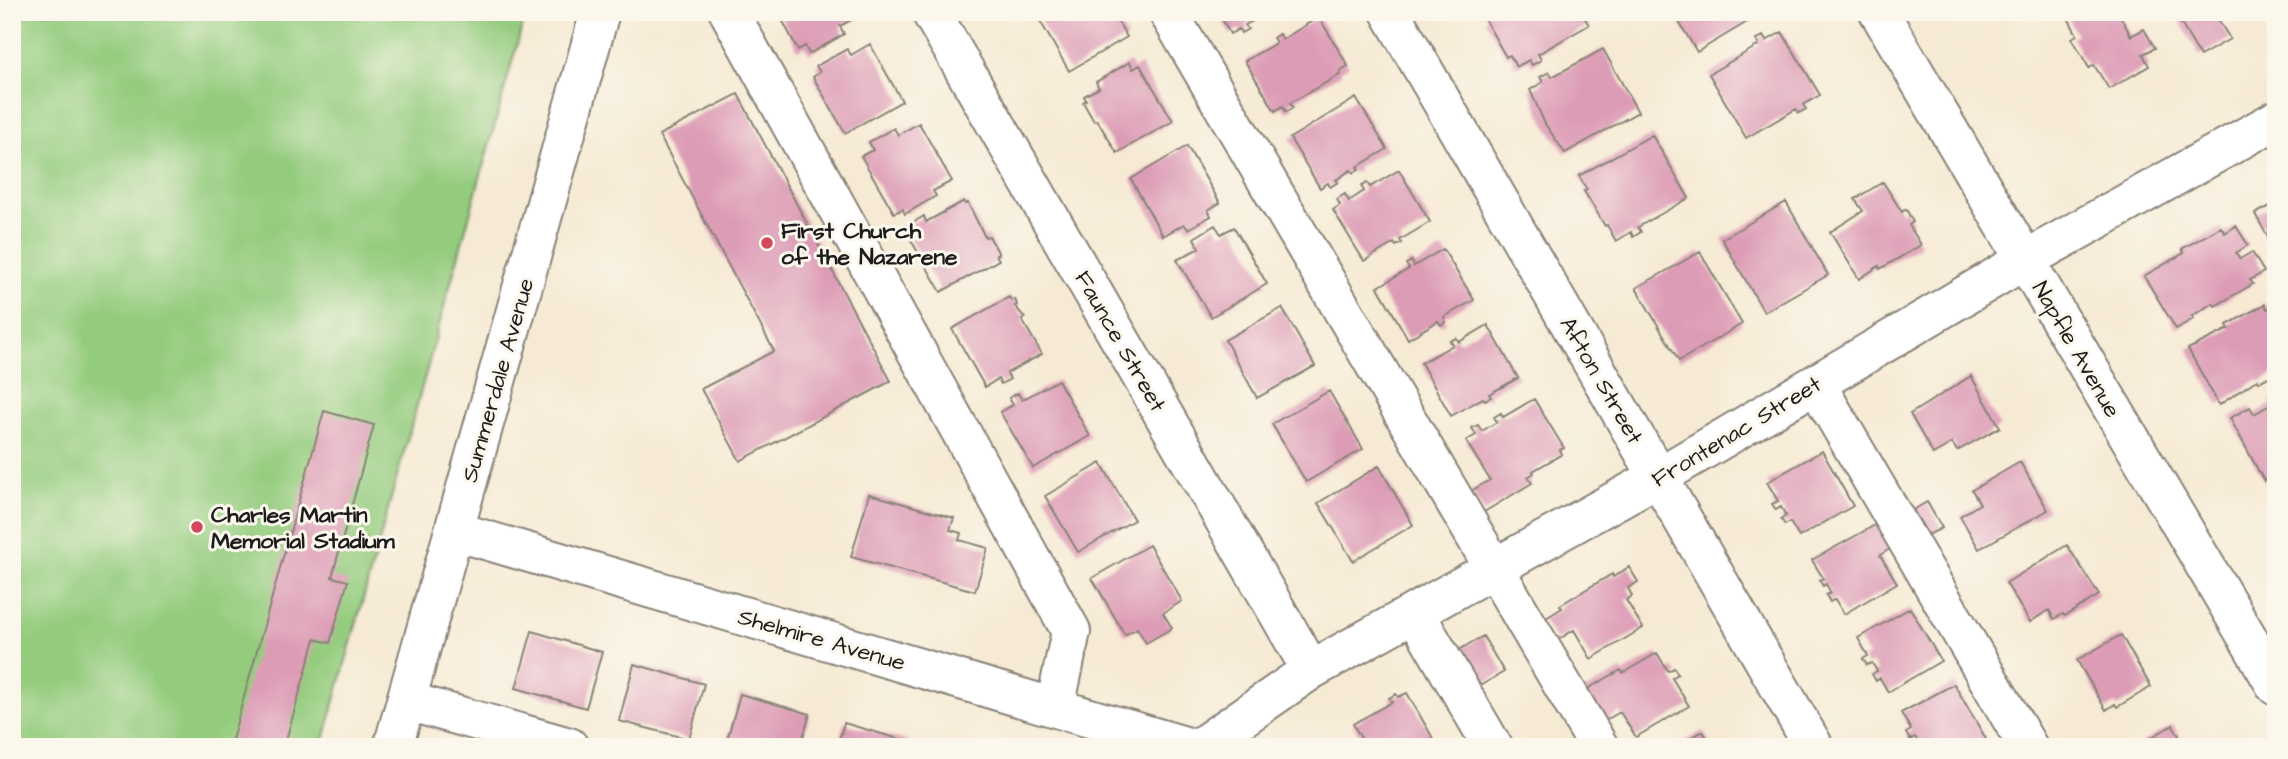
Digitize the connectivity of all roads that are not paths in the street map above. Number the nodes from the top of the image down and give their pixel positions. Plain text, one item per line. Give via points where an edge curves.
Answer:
1 (600, 12) edge
2 (729, 12) edge
3 (931, 12) edge
4 (1168, 12) edge
5 (1390, 12) edge
6 (1879, 12) edge
7 (2274, 125) edge
8 (2025, 260) junction
9 (1816, 384) junction
10 (1658, 477) junction
11 (455, 531) junction
12 (1495, 568) junction
13 (1415, 613) junction
14 (1311, 670) junction
15 (2276, 686) edge
16 (407, 701) junction
17 (1055, 708) junction
18 (393, 747) edge
19 (569, 747) edge
20 (1188, 747) edge
21 (1200, 747) edge
22 (1493, 747) edge
23 (1599, 747) edge
24 (1814, 747) edge
25 (2028, 747) edge

1 - 11 street, Summerdale Avenue
2 - 17 street via 1071,631
3 - 14 street, Faunce Street
4 - 12 street
5 - 10 street, Afton Street
6 - 8 street, Napfle Avenue
7 - 8 street, Frontenac Street
8 - 9 street, Frontenac Street
8 - 15 street, Napfle Avenue
9 - 10 street, Frontenac Street
9 - 25 street
10 - 12 street, Frontenac Street
10 - 24 street, Afton Street
11 - 16 street, Summerdale Avenue
11 - 17 street, Shelmire Avenue
12 - 13 street, Frontenac Street
12 - 23 street
13 - 14 street, Frontenac Street
13 - 22 street
14 - 21 street, Frontenac Street
16 - 18 street, Summerdale Avenue
16 - 19 street
17 - 20 street, Shelmire Avenue

